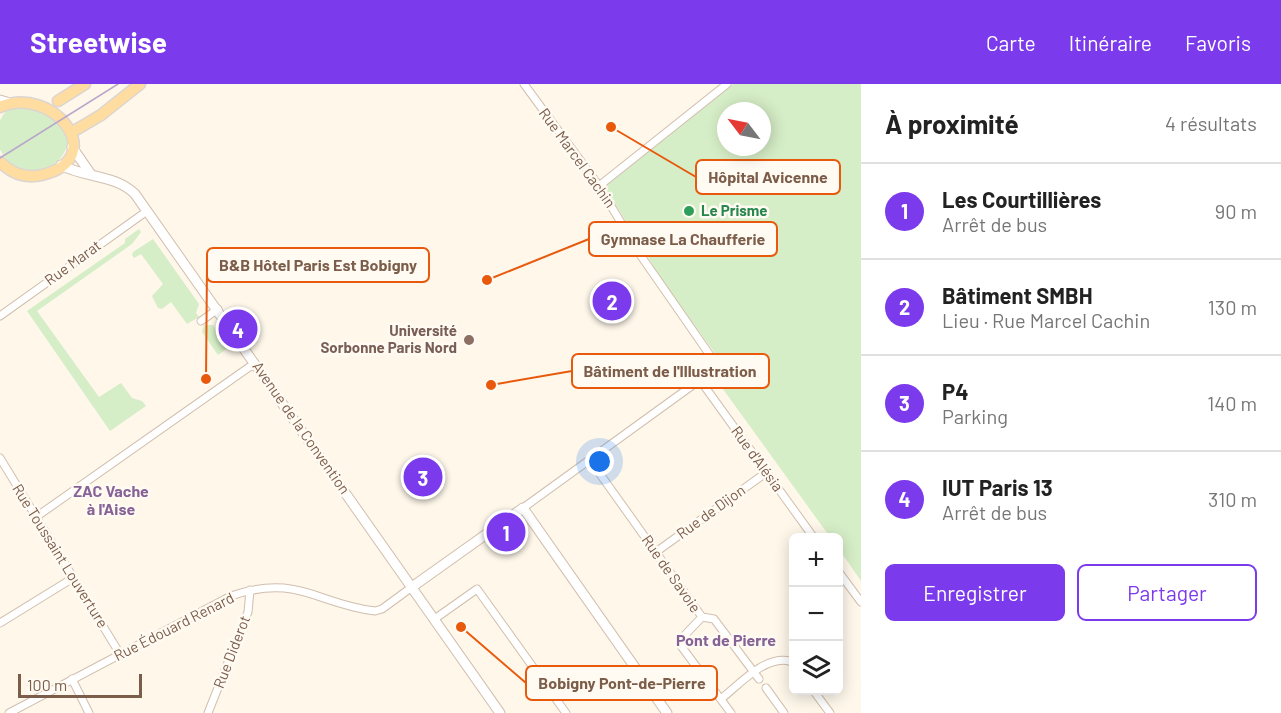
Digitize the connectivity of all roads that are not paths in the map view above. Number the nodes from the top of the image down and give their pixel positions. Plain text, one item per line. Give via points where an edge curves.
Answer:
1 (85, 84) edge
2 (140, 84) edge
3 (524, 84) edge
4 (727, 84) edge
5 (34, 93) dead end
6 (2, 102) edge
7 (74, 131) junction
8 (72, 147) junction
9 (0, 162) edge
10 (61, 165) junction
11 (11, 171) junction
12 (90, 173) junction
13 (0, 177) edge
14 (599, 186) junction
15 (147, 211) junction
16 (218, 309) junction
17 (0, 316) edge
18 (201, 321) dead end
19 (255, 363) junction
20 (700, 380) junction
21 (0, 458) edge
22 (590, 460) junction
23 (766, 472) junction
24 (524, 508) junction
25 (36, 517) junction
26 (811, 533) edge
27 (656, 552) junction
28 (73, 578) junction
29 (843, 578) edge
30 (412, 587) junction
31 (250, 590) junction
32 (861, 602) edge
33 (702, 617) junction
34 (436, 618) junction
35 (0, 623) edge
36 (120, 654) junction
37 (789, 661) edge
38 (757, 676) junction
39 (72, 679) junction
40 (766, 688) dead end
41 (817, 695) edge
42 (722, 699) junction
43 (9, 713) edge
44 (88, 713) edge
45 (208, 713) edge
46 (500, 713) edge
47 (566, 713) edge
48 (667, 713) edge
49 (731, 713) edge
50 (783, 713) edge
51 (830, 713) edge

1 - 7 main road via 54,99 70,116
2 - 7 main road
3 - 14 street, Rue Marcel Cachin
4 - 14 street
5 - 6 main road
7 - 8 main road
8 - 10 main road
8 - 12 street
9 - 11 main road
10 - 11 main road via 39,176 26,177
10 - 12 street, Avenue de la Convention via 71,171
11 - 13 main road
12 - 15 street, Avenue de la Convention via 128,188
14 - 20 street, Rue Marcel Cachin via 641,256 714,361 715,369
15 - 16 street, Avenue de la Convention
15 - 17 street, Rue Marat
16 - 18 street
16 - 19 street, Avenue de la Convention
19 - 25 street
19 - 30 street, Avenue de la Convention
20 - 22 street
20 - 23 street, Rue d'Alésia
21 - 25 street, Rue Toussaint Louverture
22 - 24 street
22 - 27 street, Rue de Savoie
23 - 26 street, Rue d'Alésia
23 - 27 street, Rue de Dijon
24 - 30 street
24 - 48 street
25 - 28 street, Rue Toussaint Louverture
27 - 33 street, Rue de Savoie
28 - 35 street
28 - 36 street, Rue Toussaint Louverture
29 - 32 street
30 - 31 street, Rue Édouard Renard via 375,611 291,588
30 - 34 street, Avenue de la Convention
31 - 36 street, Rue Édouard Renard via 231,596
31 - 45 street, Rue Diderot via 248,612
33 - 38 street, Rue de Savoie via 714,619
33 - 42 street via 683,637 681,646
34 - 46 street, Avenue de la Convention
34 - 47 street via 477,589
36 - 39 street, Rue Édouard Renard
37 - 38 street via 771,661
38 - 42 street
39 - 43 street, Rue Édouard Renard
39 - 44 street
40 - 50 street
41 - 51 street
42 - 49 street

